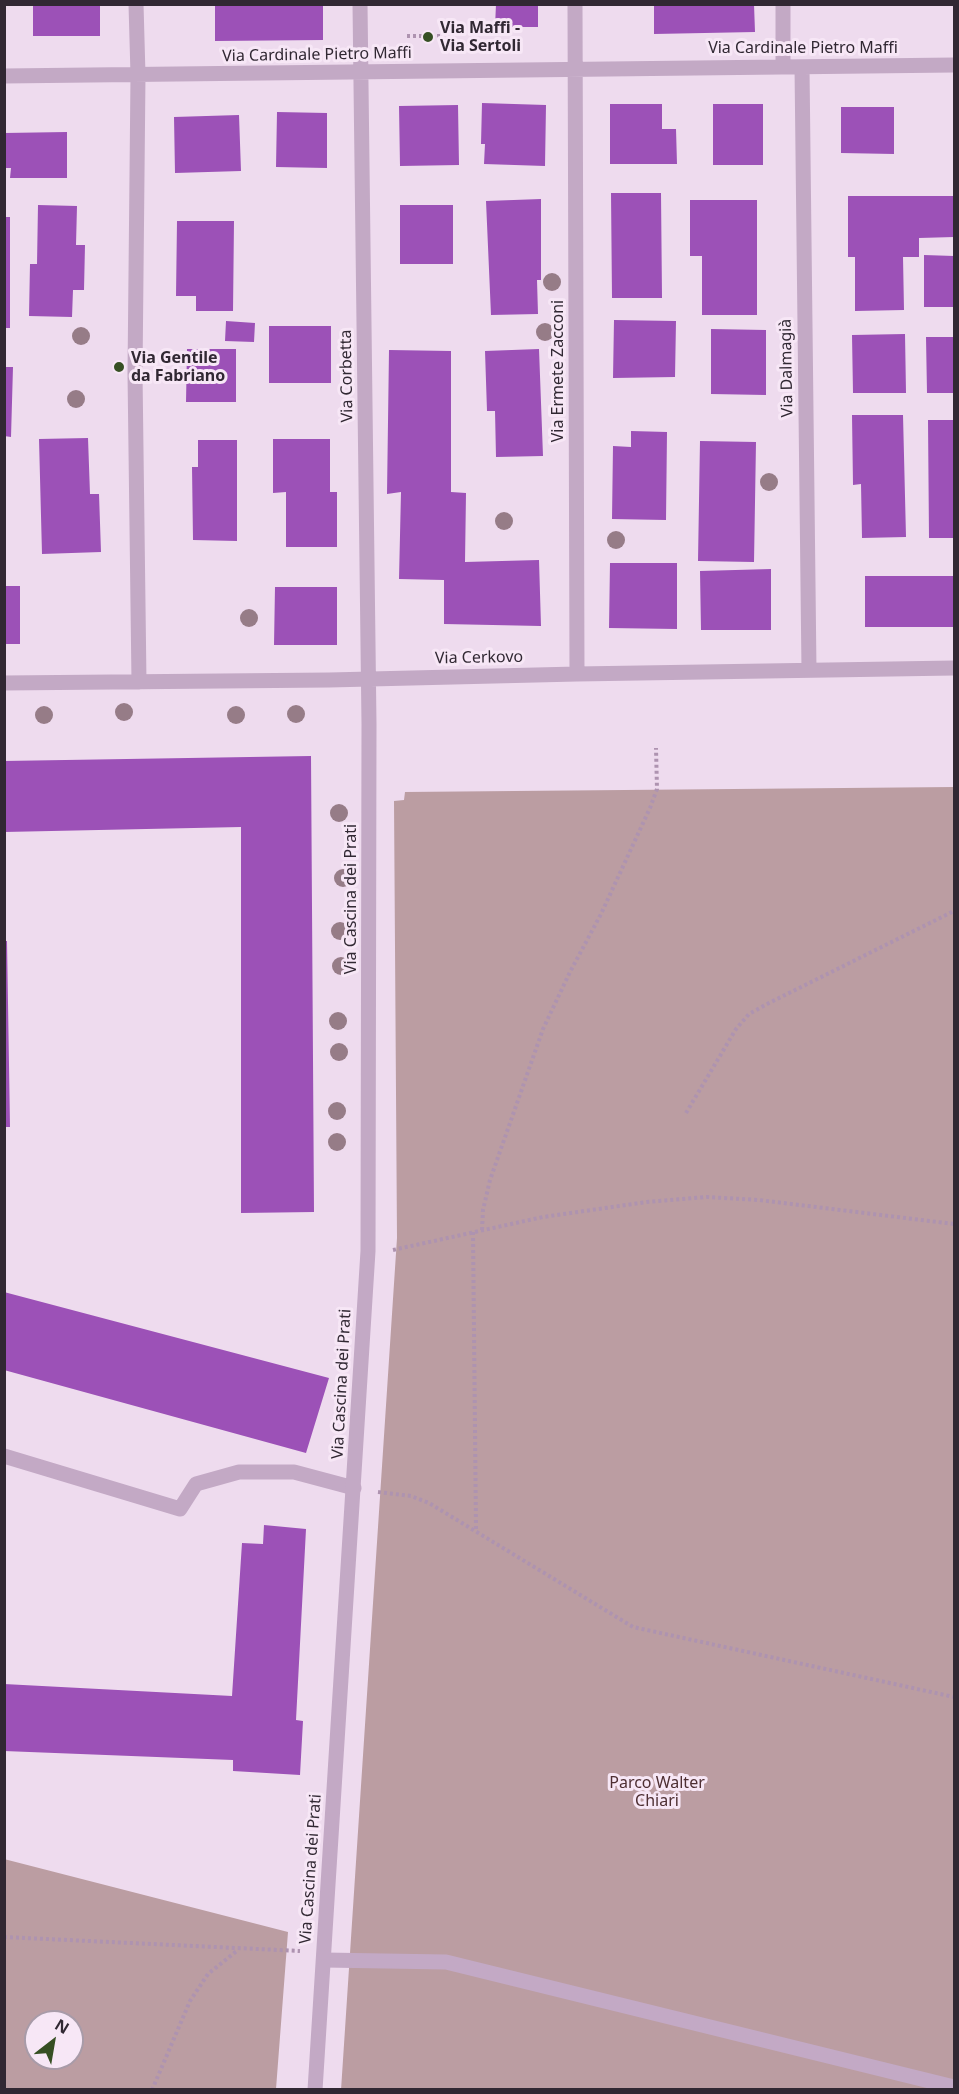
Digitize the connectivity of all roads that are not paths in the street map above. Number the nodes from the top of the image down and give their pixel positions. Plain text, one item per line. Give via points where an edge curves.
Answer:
1 (136, 4) edge
2 (360, 4) edge
3 (575, 4) edge
4 (783, 4) edge
5 (954, 65) edge
6 (783, 67) junction
7 (802, 67) junction
8 (576, 68) junction
9 (362, 72) junction
10 (138, 75) junction
11 (4, 76) edge
12 (954, 668) edge
13 (809, 670) junction
14 (577, 674) junction
15 (368, 679) junction
16 (139, 682) junction
17 (4, 683) edge
18 (4, 1456) edge
19 (354, 1488) junction
20 (324, 1955) junction
21 (954, 2087) edge
22 (315, 2090) edge

1 - 10 street
2 - 9 street, Via Corbetta
3 - 8 street, Via Ermete Zacconi
4 - 6 street
5 - 7 street, Via Cardinale Pietro Maffi
6 - 7 street, Via Cardinale Pietro Maffi
6 - 8 street, Via Cardinale Pietro Maffi
7 - 13 street, Via Dalmagià
8 - 9 street, Via Cardinale Pietro Maffi
8 - 14 street, Via Ermete Zacconi
9 - 10 street, Via Cardinale Pietro Maffi
9 - 15 street, Via Corbetta
10 - 11 street, Via Cardinale Pietro Maffi
10 - 16 street via 135,373
12 - 13 street, Via Cerkovo
13 - 14 street, Via Cerkovo
14 - 15 street, Via Cerkovo
15 - 16 street, Via Cerkovo
15 - 19 street, Via Cascina dei Prati via 368,1251
16 - 17 street, Via Cerkovo
18 - 19 street via 180,1509 196,1484 239,1473 294,1473
19 - 20 street, Via Cascina dei Prati
20 - 21 street via 447,1962
20 - 22 street, Via Cascina dei Prati

